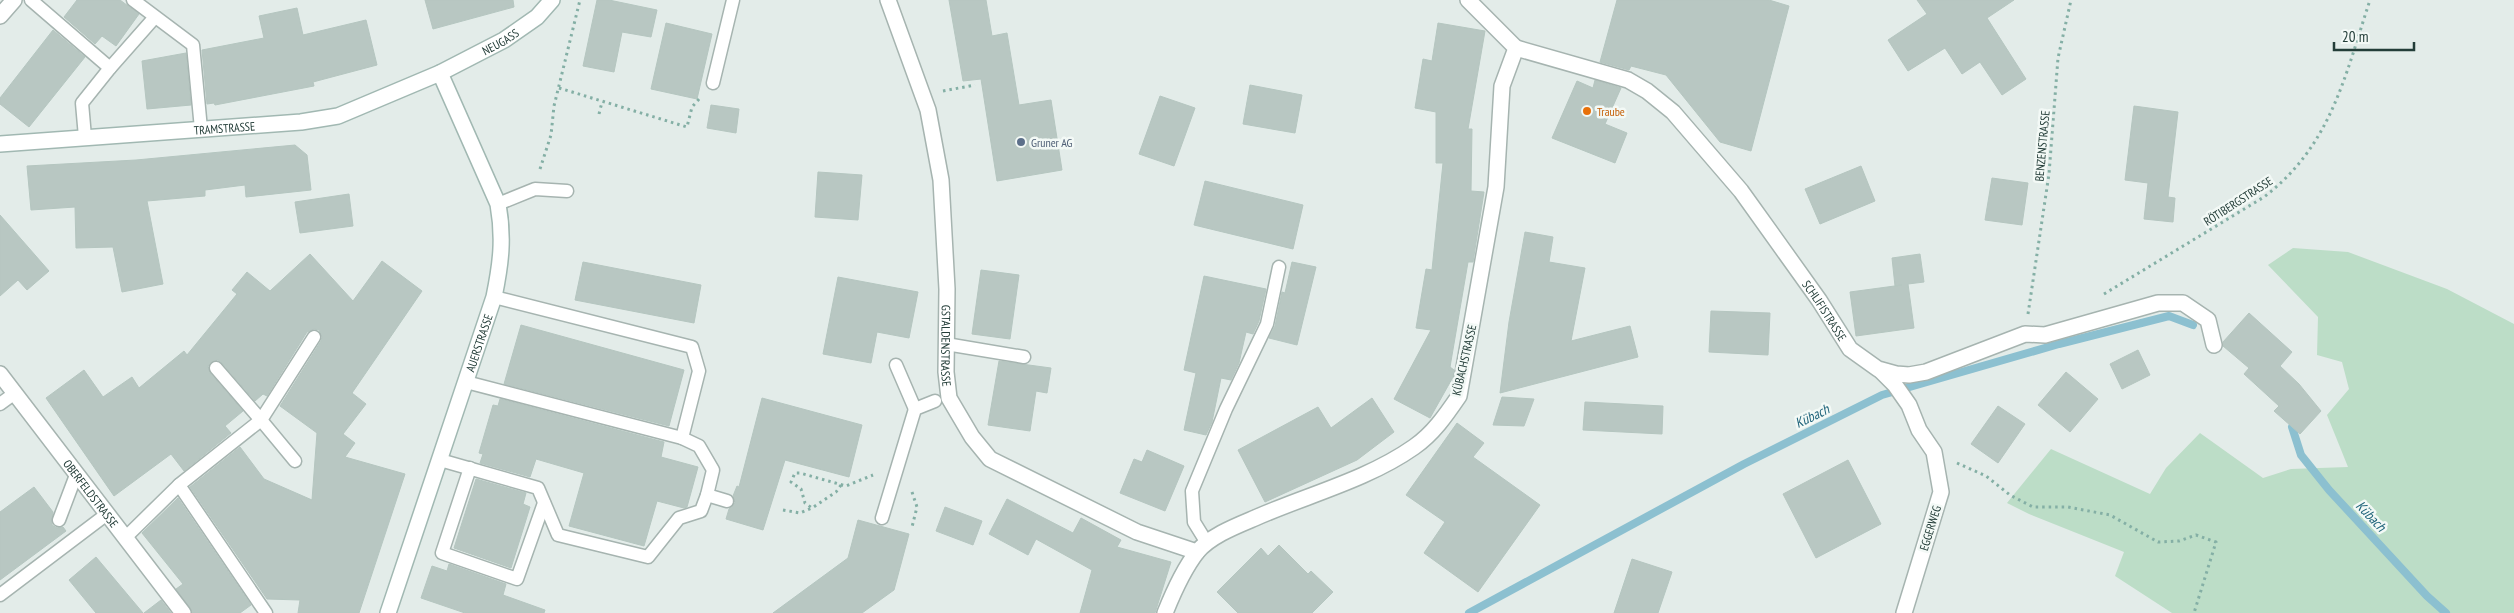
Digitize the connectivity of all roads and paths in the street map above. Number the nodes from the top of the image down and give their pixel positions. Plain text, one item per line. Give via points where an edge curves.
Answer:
1 (14, 0) edge
2 (31, 0) edge
3 (133, 0) edge
4 (552, 0) edge
5 (580, 0) edge
6 (733, 0) edge
7 (888, 0) edge
8 (1468, 0) edge
9 (2071, 0) edge
10 (2370, 0) edge
11 (0, 15) edge
12 (155, 17) junction
13 (1516, 48) junction
14 (110, 68) junction
15 (440, 73) junction
16 (713, 83) dead end
17 (975, 85) dead end
18 (559, 88) junction
19 (922, 95) junction
20 (602, 102) junction
21 (692, 107) dead end
22 (599, 114) dead end
23 (201, 129) junction
24 (84, 137) junction
25 (0, 144) edge
26 (536, 172) dead end
27 (567, 190) dead end
28 (498, 204) junction
29 (1279, 267) dead end
30 (2031, 293) dead end
31 (494, 297) junction
32 (2096, 298) dead end
33 (314, 338) dead end
34 (946, 344) junction
35 (2214, 345) dead end
36 (1024, 357) dead end
37 (896, 365) dead end
38 (216, 368) dead end
39 (1878, 369) junction
40 (0, 374) edge
41 (466, 382) junction
42 (14, 393) junction
43 (935, 401) dead end
44 (0, 404) edge
45 (915, 409) junction
46 (261, 420) junction
47 (682, 438) junction
48 (1934, 452) junction
49 (440, 460) junction
50 (295, 461) dead end
51 (899, 464) junction
52 (470, 468) junction
53 (76, 475) junction
54 (841, 485) junction
55 (179, 486) junction
56 (707, 495) junction
57 (727, 501) dead end
58 (544, 503) junction
59 (812, 508) junction
60 (783, 510) dead end
61 (107, 514) junction
62 (882, 518) dead end
63 (59, 520) dead end
64 (126, 537) junction
65 (1202, 548) junction
66 (0, 595) edge
67 (183, 613) edge
68 (266, 613) edge
69 (388, 613) edge
70 (1165, 613) edge
71 (1904, 613) edge
72 (2194, 613) edge

1 - 11 street
2 - 14 lane
3 - 12 lane
4 - 15 street, NEUGASS via 537,17 504,40
5 - 18 path
6 - 16 lane
7 - 19 street, GSTALDENSTRASSE
8 - 13 street
9 - 30 path, BENZENSTRASSE via 2058,58 2049,174
10 - 32 path, RÖTIBERGSTRASSE via 2333,110 2304,159 2287,179 2264,197
12 - 14 lane
12 - 23 lane via 192,46
13 - 39 street, SCHLIFISTRASSE via 1628,80 1674,112 1741,191 1850,349
13 - 65 street, KÜBACHSTRASSE via 1502,86 1496,187 1459,396 1442,421 1416,446 1383,466 1282,506
14 - 24 lane via 82,102
15 - 23 street, TRAMSTRASSE via 338,116
15 - 28 street, AUERSTRASSE
17 - 19 path
18 - 20 path
18 - 26 path via 546,156 542,168
19 - 34 street, GSTALDENSTRASSE via 928,110 942,189
20 - 21 path via 687,127
20 - 22 path
23 - 24 street, TRAMSTRASSE
24 - 25 street, TRAMSTRASSE
27 - 28 lane via 535,190
28 - 31 street, AUERSTRASSE via 502,259
29 - 65 lane via 1267,324 1226,409 1192,491 1194,522
31 - 41 street, AUERSTRASSE
31 - 47 lane via 692,347 699,371
33 - 46 lane
34 - 36 lane
34 - 65 street, GSTALDENSTRASSE via 949,398 972,437 990,459 1137,532
35 - 39 street, SCHLIFISTRASSE via 2208,320 2183,303 2158,303 2045,335 2025,334 1926,372 1909,375
37 - 45 lane
38 - 46 lane
39 - 48 street, EGGERWEG via 1909,405 1919,430
40 - 42 street, OBERFELDSTRASSE
41 - 47 lane
41 - 49 street, AUERSTRASSE
42 - 44 lane
42 - 53 street, OBERFELDSTRASSE
43 - 45 lane
45 - 51 lane
46 - 50 lane
46 - 55 lane
47 - 56 lane via 699,446 714,470
48 - 71 street, EGGERWEG via 1941,492
48 - 72 path via 1986,476 2032,507 2068,507 2110,515 2158,542 2179,541 2196,535 2216,542
49 - 52 lane
49 - 69 street, AUERSTRASSE
51 - 54 path via 846,486
51 - 62 lane
52 - 58 lane via 538,488
52 - 58 lane via 442,553 517,579
53 - 61 street, OBERFELDSTRASSE
53 - 63 lane
54 - 59 path
54 - 59 path via 795,473 791,482 801,489 805,504
55 - 64 lane
55 - 68 lane
56 - 57 lane
56 - 58 lane via 702,511 679,518 648,557 558,535
59 - 60 path via 800,512
61 - 64 street, OBERFELDSTRASSE
61 - 66 lane
64 - 67 street, OBERFELDSTRASSE
65 - 70 street via 1174,590

